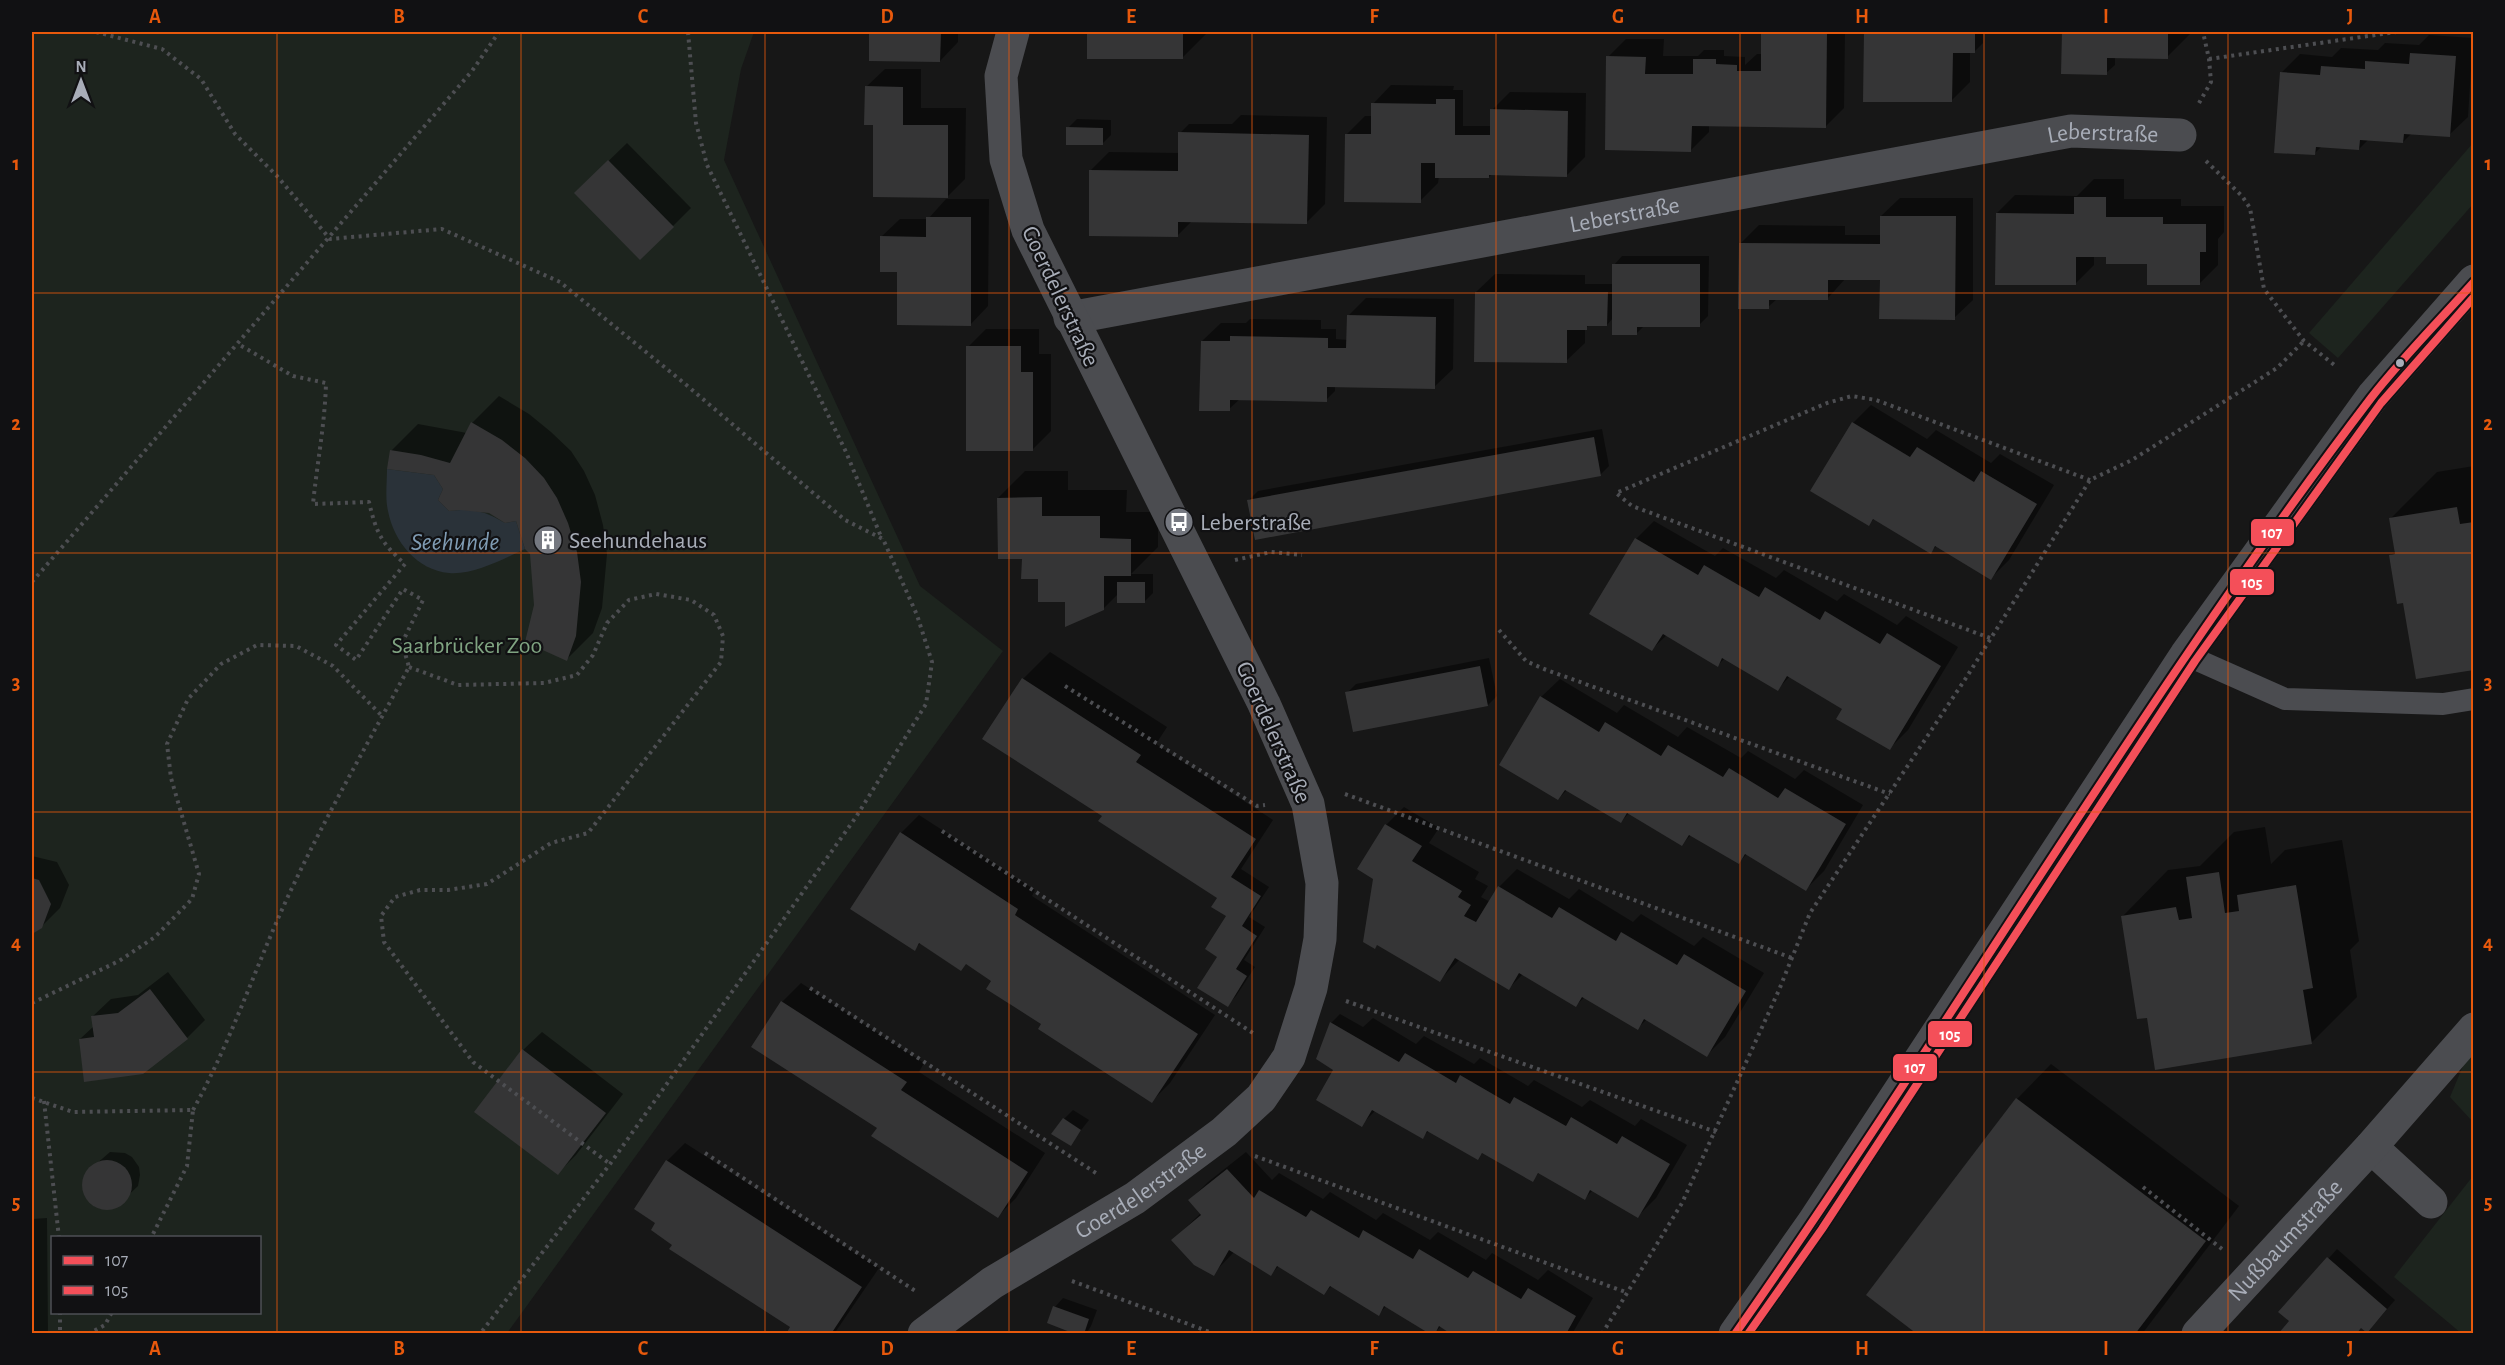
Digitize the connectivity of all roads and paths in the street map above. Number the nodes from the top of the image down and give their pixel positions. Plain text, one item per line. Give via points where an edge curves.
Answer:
1 (96, 32) edge
2 (499, 32) edge
3 (688, 32) edge
4 (1013, 32) edge
5 (2203, 32) edge
6 (2396, 32) edge
7 (2209, 59) junction
8 (2211, 82) dead end
9 (2180, 135) joint
10 (330, 239) junction
11 (2474, 281) edge
12 (1070, 318) junction
13 (2304, 340) junction
14 (238, 344) junction
15 (2337, 367) dead end
16 (2090, 480) junction
17 (883, 539) junction
18 (1302, 555) dead end
19 (1195, 569) junction
20 (32, 582) edge
21 (1499, 630) dead end
22 (1990, 638) junction
23 (2186, 655) junction
24 (408, 667) junction
25 (1065, 686) dead end
26 (2474, 699) edge
27 (382, 716) junction
28 (1890, 794) junction
29 (1308, 804) junction
30 (942, 831) dead end
31 (1792, 958) junction
32 (810, 988) dead end
33 (1311, 988) junction
34 (32, 1003) edge
35 (2474, 1029) edge
36 (1289, 1057) junction
37 (32, 1098) edge
38 (44, 1101) junction
39 (193, 1110) junction
40 (1716, 1132) junction
41 (2371, 1147) junction
42 (705, 1153) dead end
43 (1257, 1157) dead end
44 (610, 1164) junction
45 (2143, 1186) dead end
46 (1135, 1198) junction
47 (2431, 1202) dead end
48 (59, 1236) edge
49 (152, 1236) edge
50 (2224, 1251) dead end
51 (1034, 1256) junction
52 (1628, 1293) junction
53 (60, 1314) edge
54 (111, 1314) edge
55 (950, 1314) junction
56 (60, 1334) edge
57 (88, 1334) edge
58 (480, 1334) edge
59 (924, 1334) edge
60 (1215, 1334) edge
61 (1602, 1334) edge
62 (1735, 1334) edge
63 (2198, 1334) edge

1 - 10 path via 162,49 201,79 235,134
2 - 10 path via 472,71
3 - 17 path via 696,123 707,165 846,452
4 - 12 street, Goerdelerstraße via 1001,76 1006,159 1028,230
5 - 7 path
6 - 7 path
7 - 8 path
9 - 12 street, Leberstraße via 2071,131
9 - 13 path via 2250,208 2264,289
10 - 14 path
10 - 17 path via 442,229 560,282 845,520
11 - 23 street via 2373,396
12 - 19 street, Goerdelerstraße
13 - 15 path
13 - 16 path via 2277,369 2132,460
14 - 20 path
14 - 24 path via 293,376 326,383 313,504 369,502 375,528 386,547 405,564 336,645 356,660 403,589 423,600 402,643
16 - 22 path
16 - 22 path via 1876,400 1852,396 1827,403 1616,493 1632,506
17 - 44 path via 917,615 932,662 926,704 856,817
18 - 19 path via 1271,552
19 - 29 street, Goerdelerstraße via 1264,704
21 - 28 path via 1526,661
22 - 28 path
23 - 26 lane via 2285,699 2443,704
23 - 62 street via 1813,1223
24 - 27 path
24 - 44 path via 458,685 544,683 577,675 593,655 607,623 629,600 656,594 691,600 714,615 723,636 722,662 588,834 551,843 487,884 420,890 395,897 381,916 384,942 473,1062
25 - 29 path via 1257,806
27 - 34 path via 333,666 296,646 257,645 221,664 188,699 167,744 171,778 199,874 192,899 155,937 119,960
27 - 39 path via 313,845 233,1029
28 - 31 path via 1810,913
29 - 31 path via 1340,792
29 - 33 street, Goerdelerstraße via 1322,883 1320,939
30 - 36 path
31 - 40 path
32 - 46 path
33 - 36 street, Goerdelerstraße
33 - 40 path
35 - 41 street, Nußbaumstraße
36 - 46 street, Goerdelerstraße via 1260,1098 1224,1132
37 - 38 path
38 - 39 path via 73,1112
38 - 48 path
39 - 49 path via 187,1166
40 - 52 path via 1682,1203
41 - 47 street
41 - 63 street, Nußbaumstraße
42 - 55 path
43 - 52 path
44 - 58 path
45 - 50 path
46 - 51 street, Goerdelerstraße
51 - 55 street, Goerdelerstraße
51 - 60 path via 1066,1279
52 - 61 path
53 - 56 path
54 - 57 path via 105,1325
55 - 59 street, Goerdelerstraße

